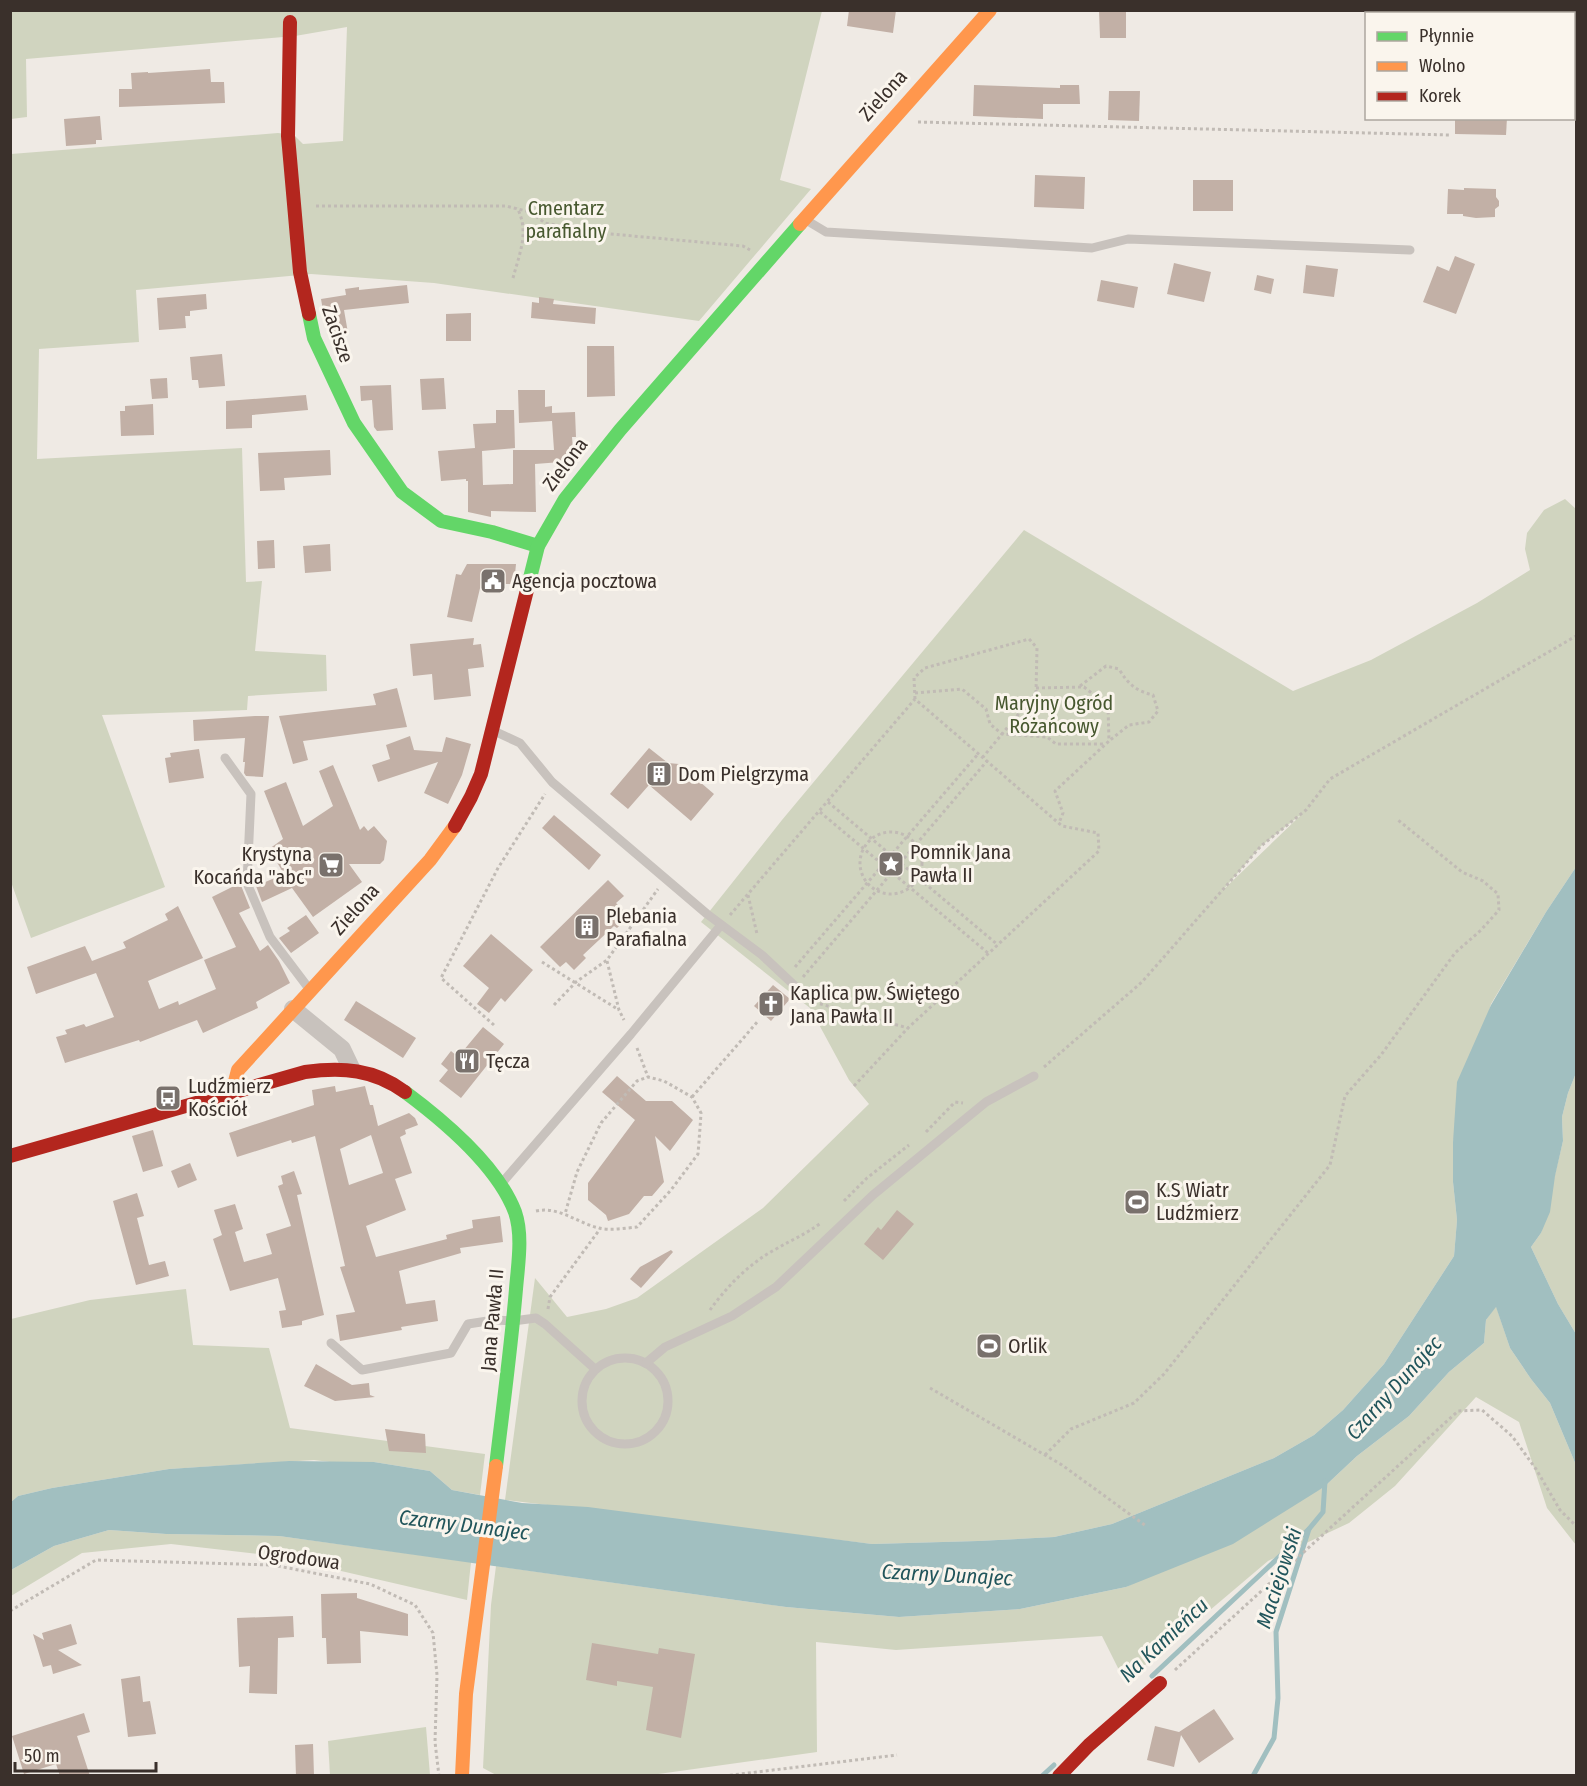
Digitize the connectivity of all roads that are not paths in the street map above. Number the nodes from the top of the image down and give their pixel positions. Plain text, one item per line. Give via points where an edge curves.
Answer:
1 (990, 10) edge
2 (290, 22) dead end
3 (804, 219) junction
4 (1410, 250) dead end
5 (538, 546) junction
6 (492, 730) junction
7 (225, 758) dead end
8 (721, 925) junction
9 (795, 986) road end
10 (311, 991) junction
11 (293, 1009) junction
12 (351, 1068) junction
13 (1034, 1076) road end
14 (232, 1093) junction
15 (10, 1156) edge
16 (500, 1185) junction
17 (513, 1321) junction
18 (331, 1343) dead end
19 (646, 1363) junction
20 (596, 1369) junction
21 (1160, 1683) road end
22 (462, 1776) edge
23 (1059, 1776) edge

1 - 3 street, Zielona
2 - 5 street, Zacisze via 288,136 300,272 314,338 354,423 402,492 441,521
3 - 4 lane via 826,232 1092,248 1128,239
3 - 5 street, Zielona via 595,461 565,499
5 - 6 street, Zielona
6 - 8 lane via 520,743 552,782
6 - 10 street, Zielona via 482,774 455,827
7 - 10 lane via 251,794 247,883 270,937
8 - 9 lane via 762,954
8 - 16 lane
10 - 11 street, Zielona
11 - 12 street via 342,1049
11 - 14 street, Zielona via 238,1070
12 - 14 street, Jana Pawła II via 305,1072
12 - 16 street, Jana Pawła II via 389,1080 411,1095 480,1160
13 - 19 lane via 986,1102 873,1195 776,1287 732,1316 665,1347
14 - 15 street, Jana Pawła II
16 - 17 street, Jana Pawła II via 516,1215
17 - 18 lane via 468,1324 451,1353 362,1370
17 - 20 lane via 536,1318
17 - 22 street, Jana Pawła II via 474,1637
19 - 20 lane via 620,1358
19 - 20 lane via 665,1384 667,1410 654,1434 626,1445 598,1436 587,1424 581,1395
21 - 23 street

